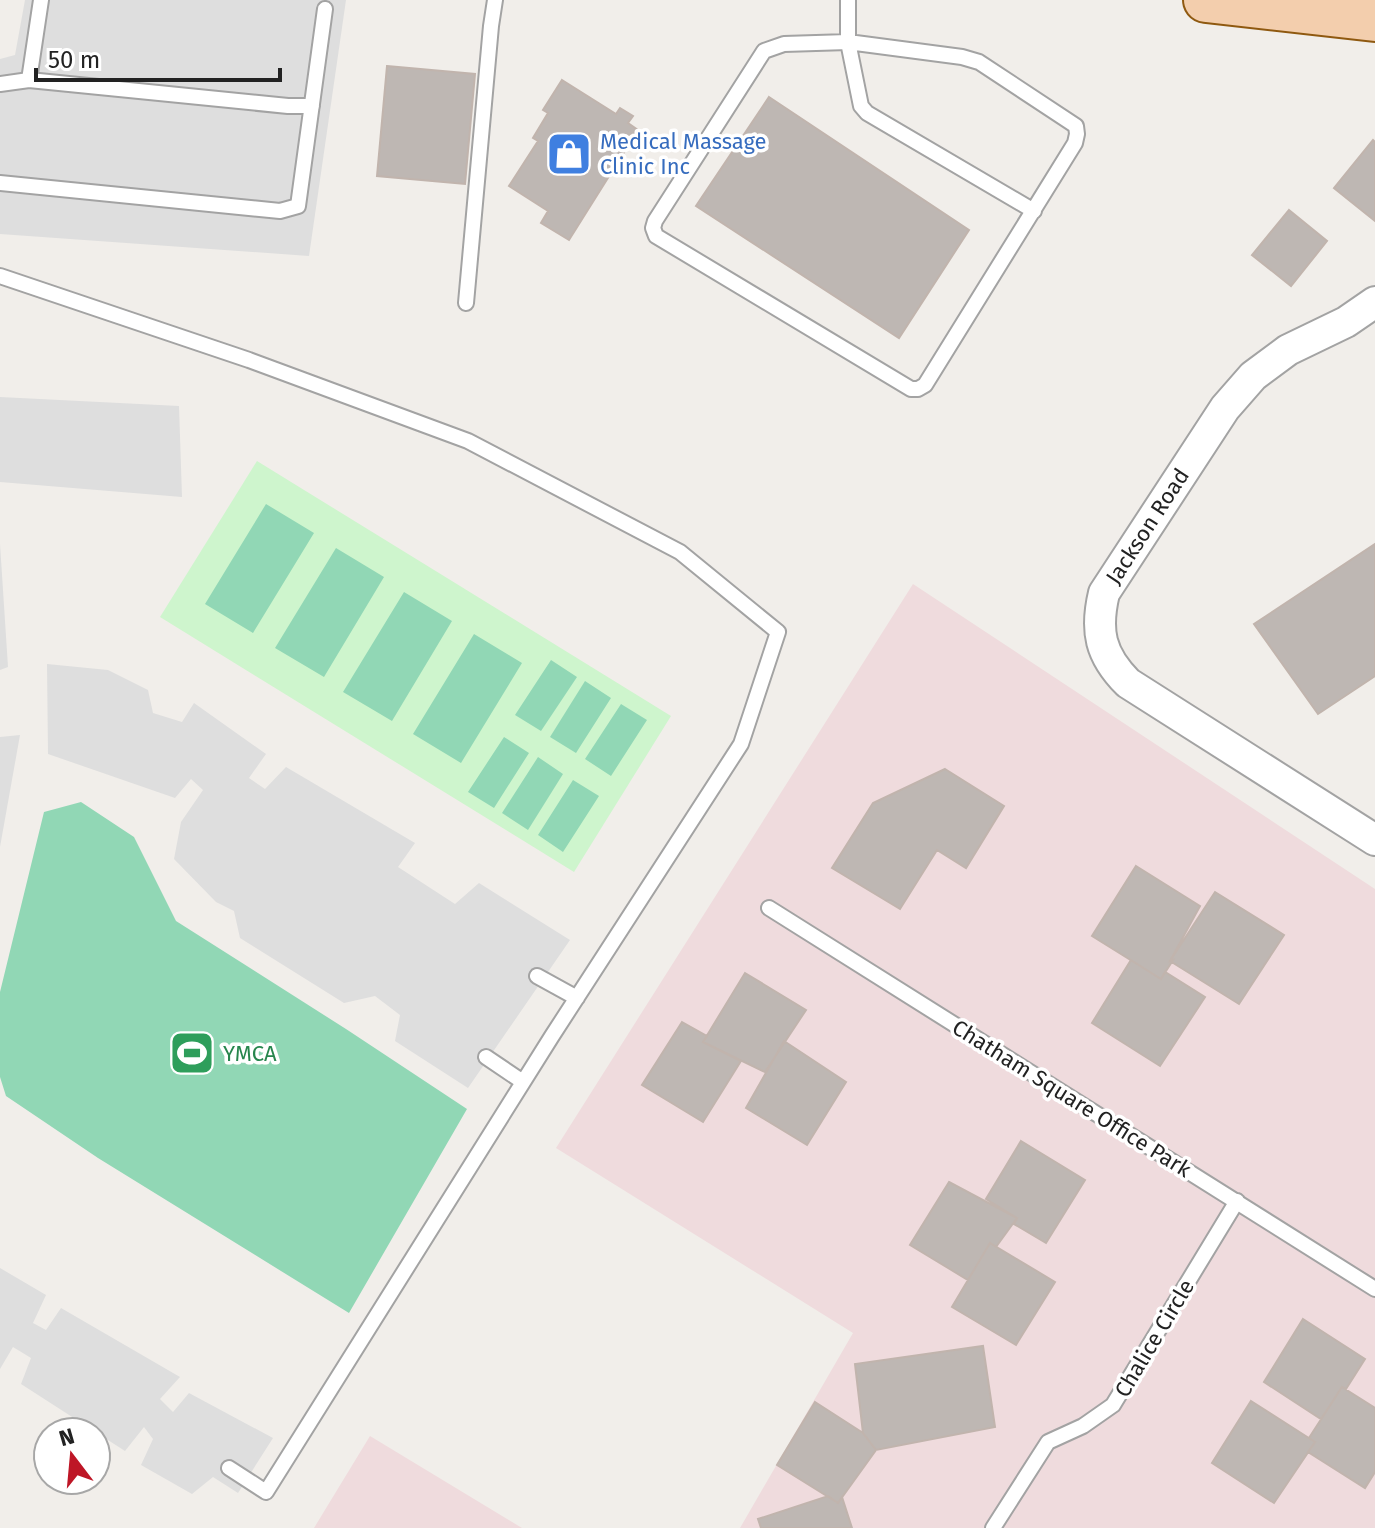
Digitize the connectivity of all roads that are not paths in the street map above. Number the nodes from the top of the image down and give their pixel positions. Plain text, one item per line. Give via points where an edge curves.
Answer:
1 (41, 0) edge
2 (495, 0) edge
3 (848, 0) edge
4 (1206, 0) edge
5 (325, 9) dead end
6 (1375, 19) edge
7 (848, 42) junction
8 (29, 80) junction
9 (0, 84) edge
10 (312, 106) junction
11 (0, 183) edge
12 (1034, 211) junction
13 (0, 276) edge
14 (1375, 302) edge
15 (466, 303) dead end
16 (1375, 840) edge
17 (769, 908) dead end
18 (537, 976) dead end
19 (577, 998) junction
20 (486, 1057) dead end
21 (523, 1082) junction
22 (1237, 1201) junction
23 (1375, 1289) edge
24 (229, 1468) dead end
25 (993, 1528) edge

1 - 8 lane
2 - 15 lane
3 - 7 lane
4 - 6 main road
5 - 10 lane
7 - 12 lane via 867,113
7 - 12 lane via 979,62 1076,126 1075,143
7 - 12 lane via 784,44 764,51 655,221 656,236 918,389
8 - 9 lane
8 - 10 lane
10 - 11 lane via 298,206 280,211
13 - 19 lane via 468,441 680,552 778,632 741,744
14 - 16 street, Jackson Road via 1288,350 1253,376 1225,408 1104,593 1099,616 1102,645 1128,683
17 - 22 lane, Chatham Square Office Park
18 - 19 lane
19 - 21 lane
20 - 21 lane
21 - 24 lane via 266,1492
22 - 23 lane, Chatham Square Office Park
22 - 25 lane, Chalice Circle via 1113,1405 1048,1442

